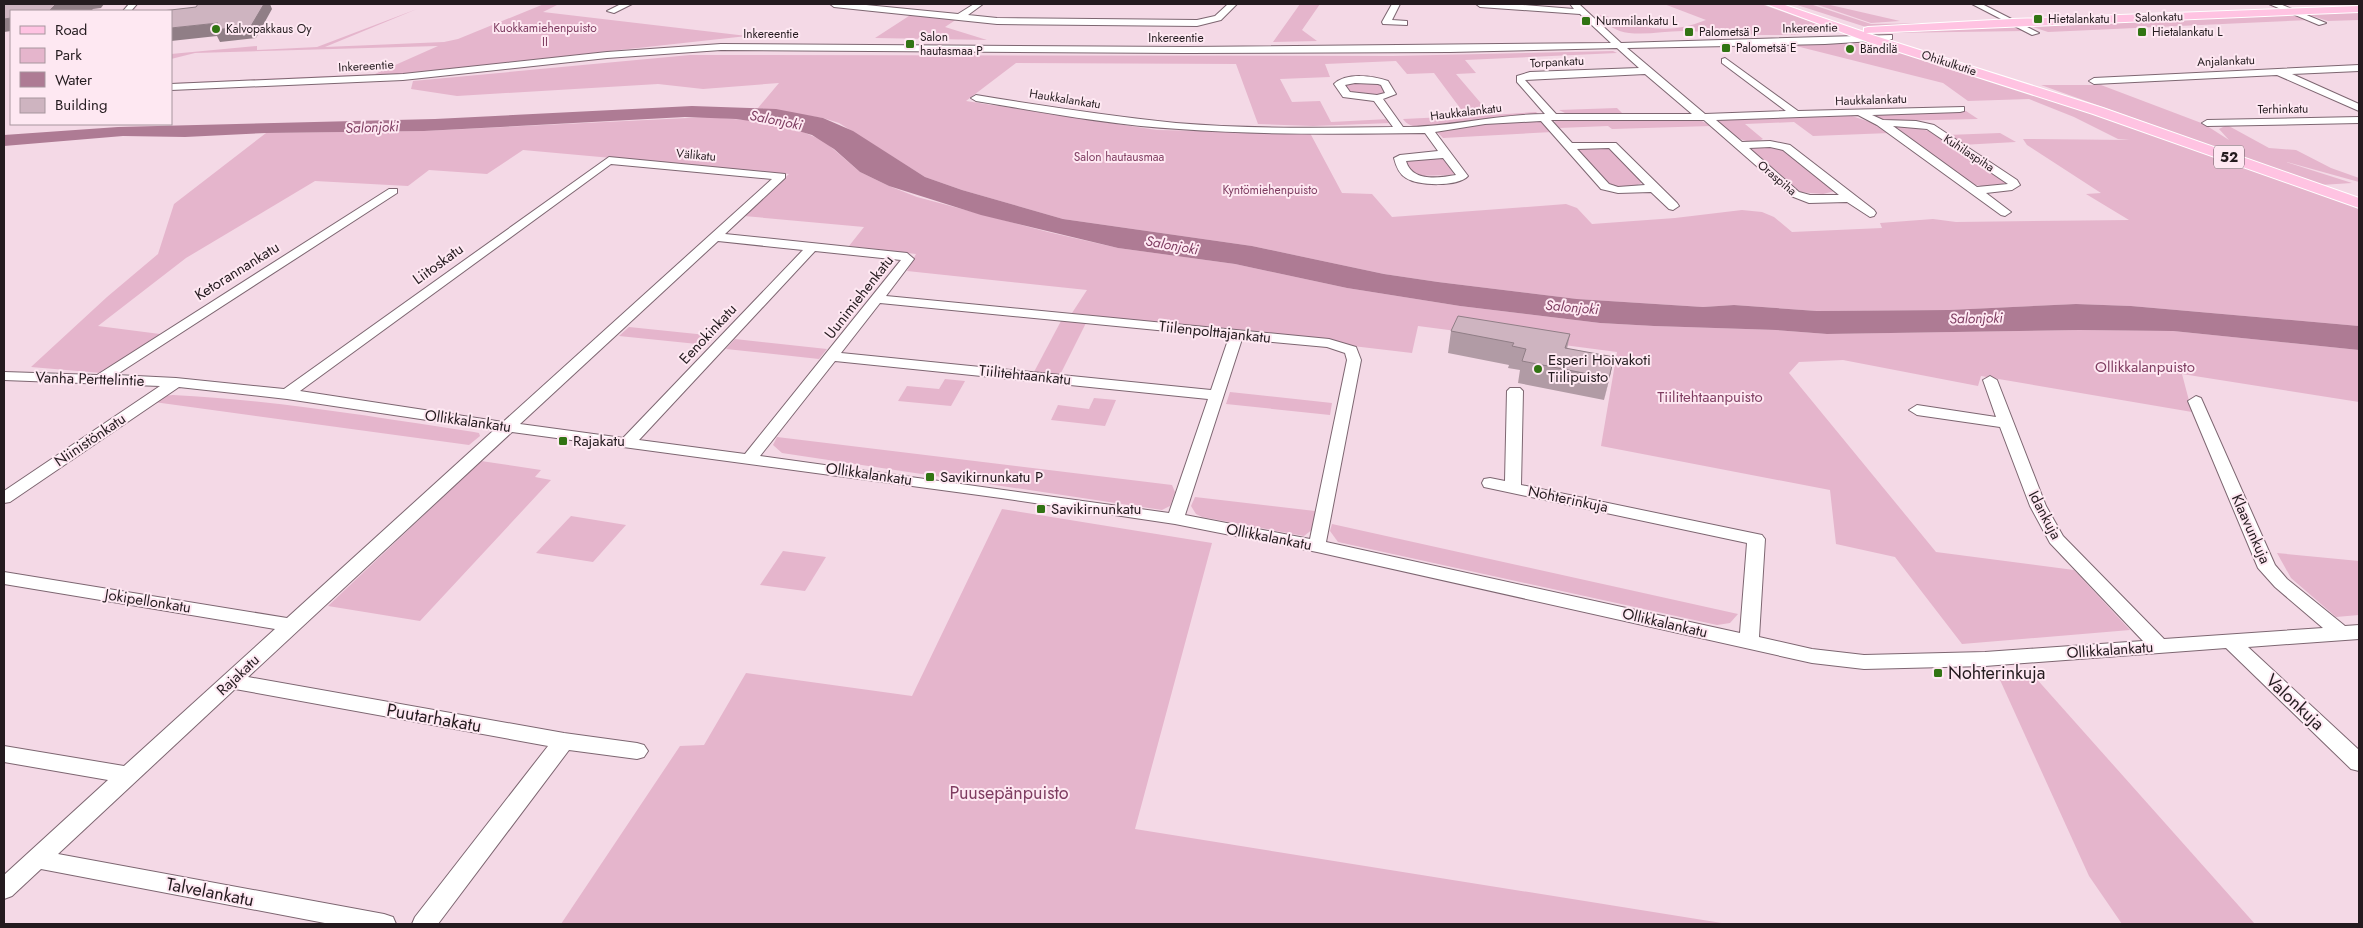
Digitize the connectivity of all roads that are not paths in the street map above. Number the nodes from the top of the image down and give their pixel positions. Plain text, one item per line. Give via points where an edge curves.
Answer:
1 (628, 4) edge
2 (840, 4) edge
3 (979, 4) edge
4 (1233, 4) edge
5 (1396, 4) edge
6 (1480, 4) edge
7 (1574, 4) edge
8 (1772, 4) edge
9 (1790, 4) edge
10 (1976, 4) edge
11 (2273, 4) edge
12 (2359, 9) edge
13 (611, 11) dead end
14 (1583, 12) junction
15 (2293, 12) junction
16 (960, 17) junction
17 (2012, 22) junction
18 (2350, 22) dead end
19 (1404, 23) dead end
20 (2322, 23) junction
21 (2284, 24) dead end
22 (1852, 32) junction
23 (2040, 33) joint
24 (1870, 34) junction
25 (1935, 36) junction
26 (1889, 38) junction
27 (1616, 42) junction
28 (1951, 58) junction
29 (1725, 61) dead end
30 (2359, 68) edge
31 (1647, 70) junction
32 (2274, 70) junction
33 (2094, 80) dead end
34 (172, 87) edge
35 (976, 98) dead end
36 (1378, 98) dead end
37 (2359, 108) edge
38 (1960, 109) dead end
39 (2098, 111) junction
40 (1860, 113) junction
41 (1797, 114) junction
42 (1548, 117) junction
43 (1705, 117) junction
44 (2359, 120) edge
45 (1881, 123) junction
46 (2207, 123) dead end
47 (1399, 130) junction
48 (1428, 130) junction
49 (1569, 146) junction
50 (1739, 146) junction
51 (1447, 154) junction
52 (609, 160) joint
53 (782, 176) joint
54 (1654, 188) junction
55 (1975, 190) junction
56 (393, 191) dead end
57 (1850, 198) junction
58 (2359, 203) edge
59 (1674, 206) dead end
60 (2005, 212) dead end
61 (1870, 213) dead end
62 (715, 237) junction
63 (812, 247) junction
64 (878, 299) junction
65 (1237, 334) junction
66 (833, 356) junction
67 (4, 376) edge
68 (99, 380) junction
69 (1990, 380) dead end
70 (176, 382) junction
71 (1515, 391) dead end
72 (287, 394) junction
73 (1216, 395) junction
74 (2196, 401) dead end
75 (1916, 410) dead end
76 (2006, 423) junction
77 (507, 427) junction
78 (628, 442) junction
79 (750, 458) junction
80 (1490, 483) dead end
81 (1513, 488) junction
82 (4, 498) edge
83 (1175, 519) junction
84 (1317, 546) junction
85 (4, 578) edge
86 (292, 625) junction
87 (2359, 632) edge
88 (2341, 633) junction
89 (2230, 641) junction
90 (1749, 642) junction
91 (2159, 646) junction
92 (231, 681) junction
93 (564, 741) junction
94 (637, 751) dead end
95 (4, 754) edge
96 (2359, 763) edge
97 (127, 775) junction
98 (36, 859) junction
99 (4, 890) edge
100 (384, 924) edge
101 (424, 924) edge

1 - 13 street
2 - 16 street
3 - 16 street
4 - 16 street via 1218,18 1197,23 997,21
5 - 19 street via 1382,21
6 - 14 street
7 - 14 street
8 - 22 main road, Ohikulkutie / 52
9 - 24 main road, Ohikulkutie / 52
10 - 17 street
11 - 15 street
12 - 15 main road, Salonkatu
14 - 27 street
15 - 17 main road, Salonkatu
15 - 20 street
17 - 23 street
17 - 24 main road, Salonkatu
18 - 20 main road
20 - 21 main road
22 - 24 main road, Ohikulkutie / 52
22 - 27 street, Inkereentie
23 - 25 main road
24 - 26 main road, Ohikulkutie / 52
24 - 27 street, Inkereentie
24 - 39 main road, Ohikulkutie / 52
25 - 26 main road
25 - 28 main road via 1919,42
26 - 28 main road, Ohikulkutie / 52
27 - 31 street
27 - 34 street, Inkereentie via 1506,49 721,47 403,76
28 - 39 main road, Ohikulkutie / 52
29 - 41 street
30 - 32 street, Anjalankatu
31 - 42 street, Torpankatu via 1520,78
31 - 43 street
32 - 33 street, Anjalankatu
32 - 37 street
35 - 47 street, Haukkalankatu via 1178,126 1310,131
36 - 47 street
38 - 40 street, Haukkalankatu
39 - 58 main road, Ohikulkutie / 52
40 - 41 street, Haukkalankatu
40 - 45 street, Kuhilaspiha
41 - 43 street, Haukkalankatu
42 - 43 street, Haukkalankatu
42 - 48 street, Haukkalankatu
42 - 49 street
43 - 50 street, Oraspiha
44 - 46 street, Terhinkatu
45 - 55 street, Kuhilaspiha
45 - 55 street, Kuhilaspiha via 1930,127 2014,185
47 - 48 street, Haukkalankatu
48 - 51 street
49 - 54 street via 1612,145
49 - 54 street via 1605,186 1618,190
50 - 57 street, Oraspiha via 1770,144 1786,147
50 - 57 street, Oraspiha via 1800,197 1822,200
51 - 51 street via 1462,176 1459,178 1420,181 1409,176 1400,161 1403,157
52 - 53 street, Välikatu
52 - 72 street, Liitoskatu
53 - 62 street, Rajakatu
54 - 59 street
55 - 60 street, Kuhilaspiha
56 - 68 street, Ketorannankatu
57 - 61 street, Oraspiha
62 - 63 street, Uunimiehenkatu
62 - 77 street, Rajakatu
63 - 64 street, Uunimiehenkatu via 908,259
63 - 78 street, Eenokinkatu
64 - 65 street, Tiilenpolttajankatu
64 - 66 street, Uunimiehenkatu
65 - 73 street
65 - 84 street, Tiilenpolttajankatu via 1329,343 1351,350 1354,355
66 - 73 street, Tiilitehtaankatu
66 - 79 street, Uunimiehenkatu
67 - 68 street, Vanha Perttelintie
68 - 70 street, Vanha Perttelintie
69 - 76 street, Idankuja
70 - 72 street, Ollikkalankatu
70 - 82 street, Niinistönkatu
71 - 81 street, Nohterinkuja
72 - 77 street, Ollikkalankatu
73 - 83 street
74 - 88 street, Klaavunkuja via 2267,568
75 - 76 street
76 - 91 street, Idankuja via 2038,506 2056,539
77 - 78 street, Ollikkalankatu
77 - 86 street, Rajakatu
78 - 79 street, Ollikkalankatu
79 - 83 street, Ollikkalankatu
80 - 81 street, Nohterinkuja
81 - 90 street, Nohterinkuja via 1756,539
83 - 84 street, Ollikkalankatu
84 - 90 street, Ollikkalankatu
85 - 86 street, Jokipellonkatu
86 - 92 street, Rajakatu
87 - 88 street, Ollikkalankatu
88 - 89 street, Ollikkalankatu
89 - 91 street, Ollikkalankatu
89 - 96 street, Valonkuja
90 - 91 street, Ollikkalankatu via 1812,656 1864,662 1985,658
92 - 93 street, Puutarhakatu
92 - 97 street, Rajakatu
93 - 94 street, Puutarhakatu
93 - 101 street
95 - 97 street
97 - 98 street, Rajakatu
98 - 99 street, Rajakatu
98 - 100 street, Talvelankatu

